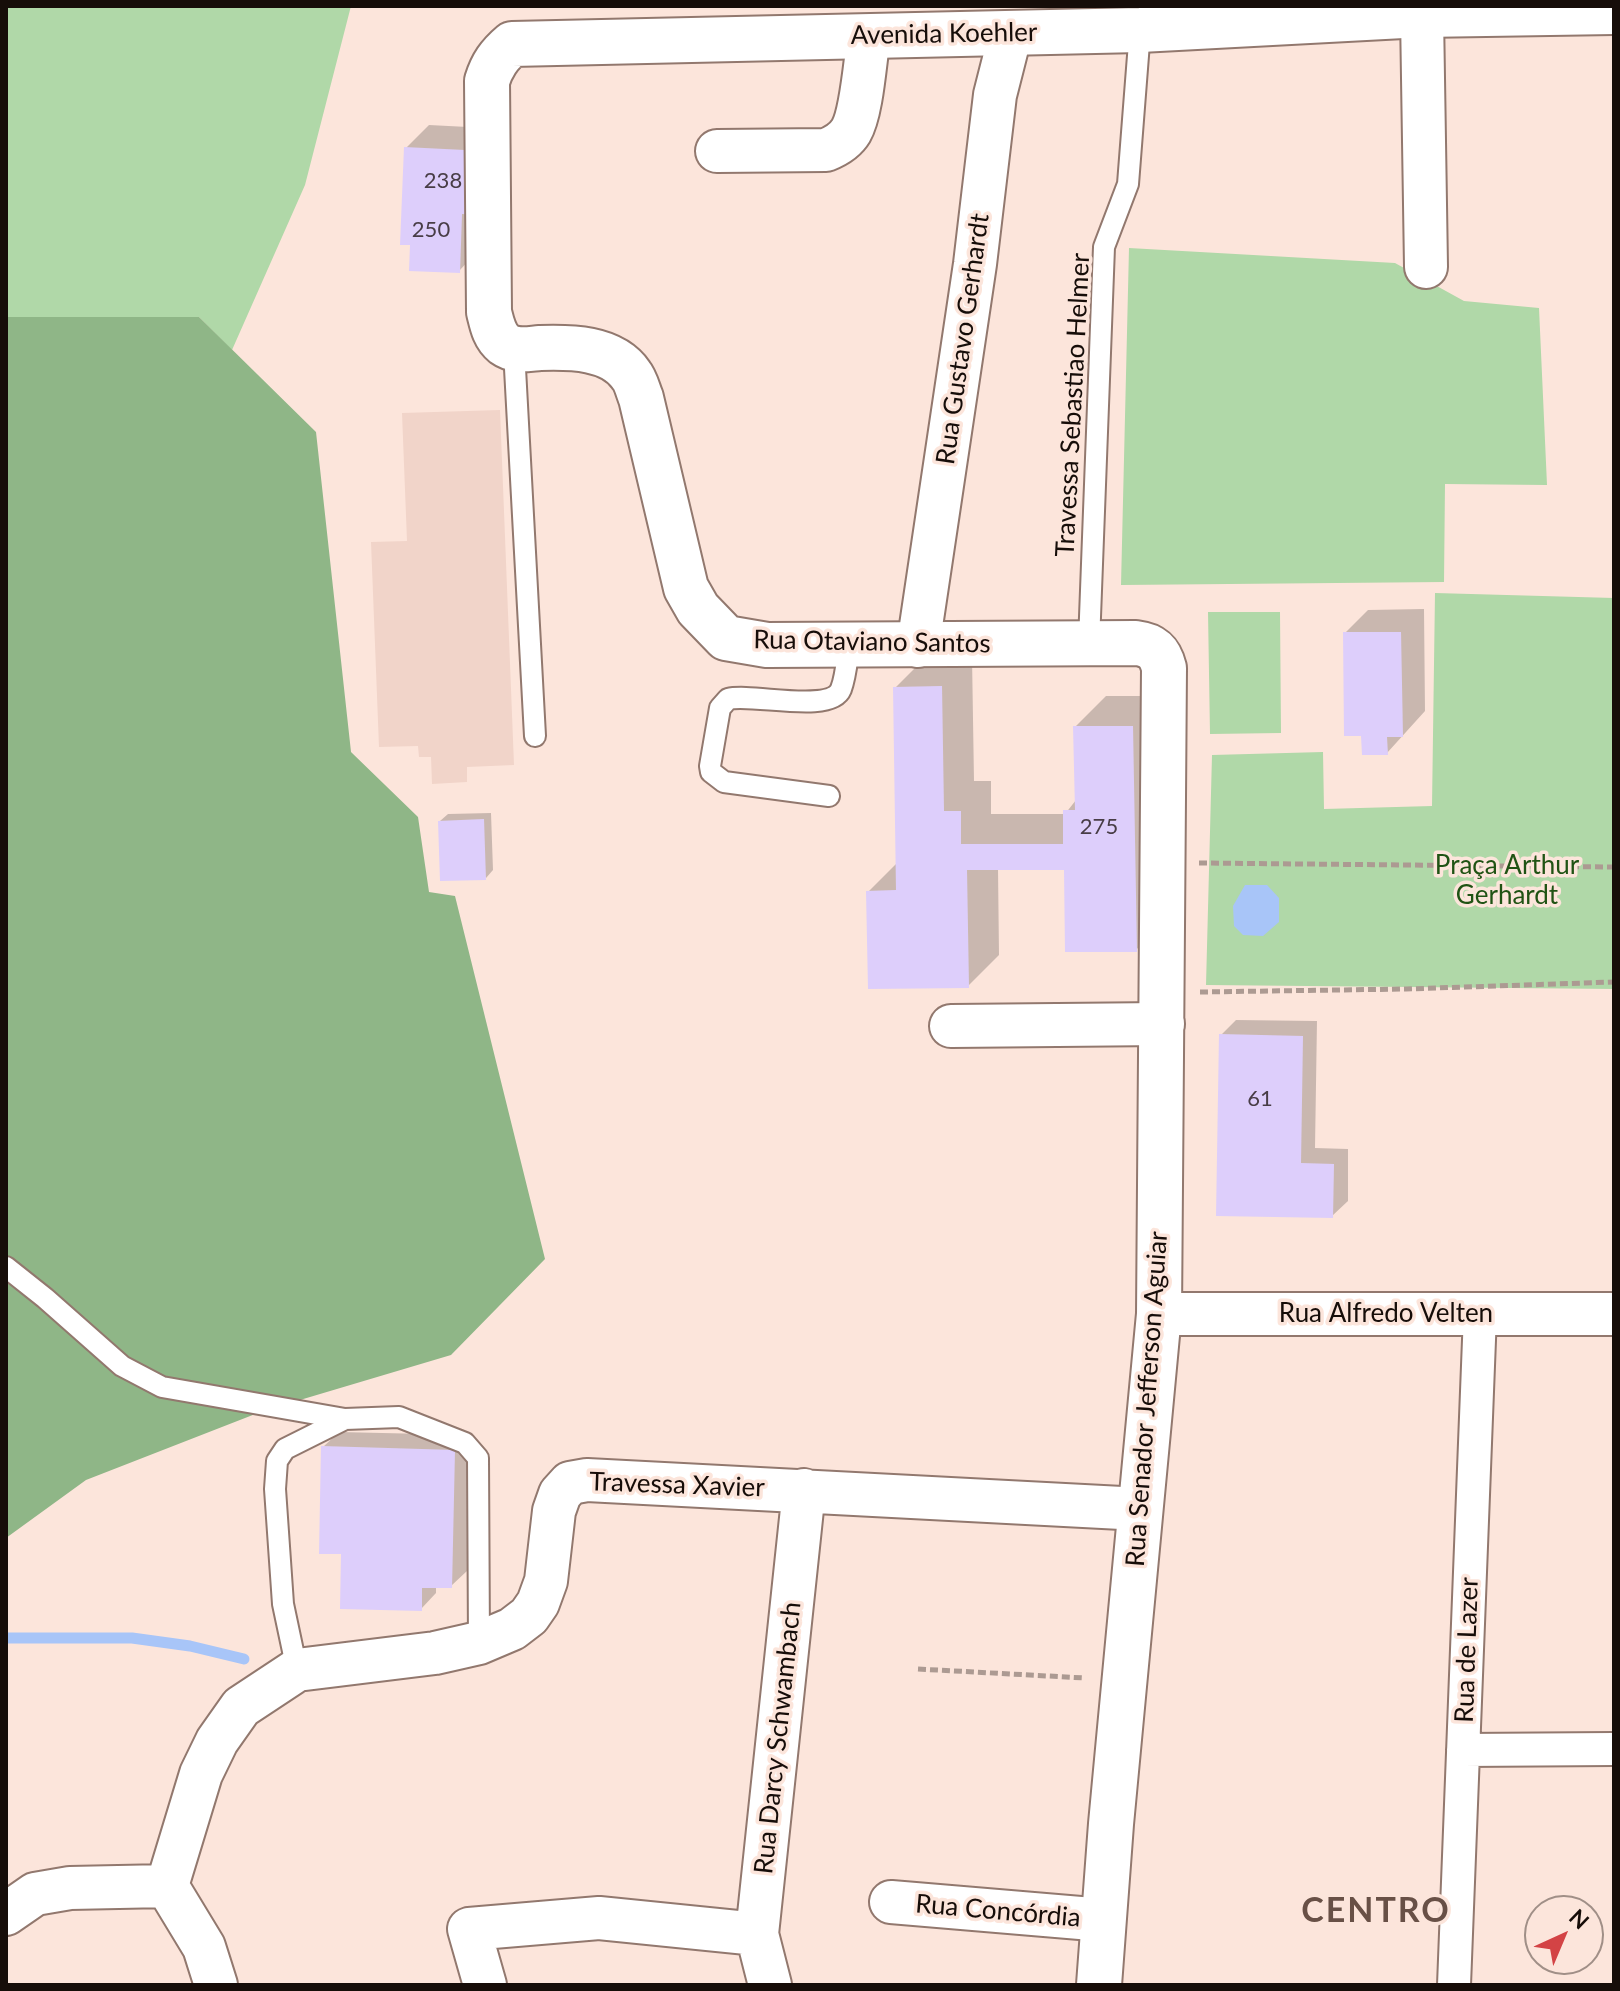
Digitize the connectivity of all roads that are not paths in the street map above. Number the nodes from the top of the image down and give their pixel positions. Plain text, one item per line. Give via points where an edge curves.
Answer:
1 (1614, 12) edge
2 (1422, 15) junction
3 (1131, 22) edge
4 (1011, 32) junction
5 (869, 36) junction
6 (717, 151) dead end
7 (1426, 267) dead end
8 (514, 350) junction
9 (1089, 643) junction
10 (849, 646) junction
11 (918, 646) junction
12 (1164, 668) joint
13 (535, 736) dead end
14 (829, 796) dead end
15 (1163, 1008) junction
16 (951, 1026) dead end
17 (6, 1267) edge
18 (1159, 1314) junction
19 (1480, 1314) junction
20 (1614, 1314) edge
21 (345, 1419) junction
22 (804, 1490) junction
23 (1141, 1509) junction
24 (479, 1643) junction
25 (297, 1670) junction
26 (1614, 1749) edge
27 (1463, 1750) junction
28 (167, 1886) junction
29 (891, 1902) dead end
30 (6, 1914) edge
31 (1104, 1920) junction
32 (757, 1934) junction
33 (216, 1985) edge
34 (485, 1985) edge
35 (770, 1985) edge
36 (1099, 1985) edge
37 (1454, 1985) edge

1 - 2 street, Avenida Koehler
2 - 3 street, Avenida Koehler
2 - 7 street
3 - 4 street, Avenida Koehler
3 - 9 lane, Travessa Sebastiao Helmer via 1128,184 1104,247
4 - 5 street, Avenida Koehler
4 - 11 street, Rua Gustavo Gerhardt via 995,95
5 - 6 street via 857,115 840,144 826,150
5 - 8 street, Avenida Koehler via 512,44 487,81 489,312 493,330
8 - 10 street, Rua Otaviano Santos via 595,351 631,375 686,588 726,638 767,645
8 - 13 lane
9 - 11 street, Rua Otaviano Santos
9 - 12 street, Rua Otaviano Santos via 1149,644
10 - 11 street, Rua Otaviano Santos
10 - 14 lane via 835,697 817,702 728,699 720,708 710,766 724,782
12 - 15 street, Rua Senador Jefferson Aguiar
15 - 16 street
15 - 18 street, Rua Senador Jefferson Aguiar
17 - 21 lane via 122,1366 162,1387
18 - 19 street, Rua Alfredo Velten
18 - 23 street, Rua Senador Jefferson Aguiar
19 - 20 street, Rua Alfredo Velten
19 - 27 street, Rua de Lazer
21 - 24 lane via 399,1417 465,1443 478,1458
21 - 25 lane via 285,1449 277,1461 283,1604
22 - 23 street, Travessa Xavier
22 - 24 street, Travessa Xavier via 570,1483 554,1511 546,1581 538,1603 512,1629
22 - 32 street, Rua Darcy Schwambach
23 - 31 street, Rua Senador Jefferson Aguiar
24 - 25 street, Travessa Xavier
25 - 28 street, Travessa Xavier via 241,1707 217,1741 201,1774
26 - 27 street
27 - 37 street, Rua de Lazer
28 - 30 street via 35,1894
28 - 33 street via 204,1947
29 - 31 street, Rua Concórdia
31 - 36 street, Rua Senador Jefferson Aguiar
32 - 34 street via 599,1918 469,1929
32 - 35 street, Rua Darcy Schwambach

